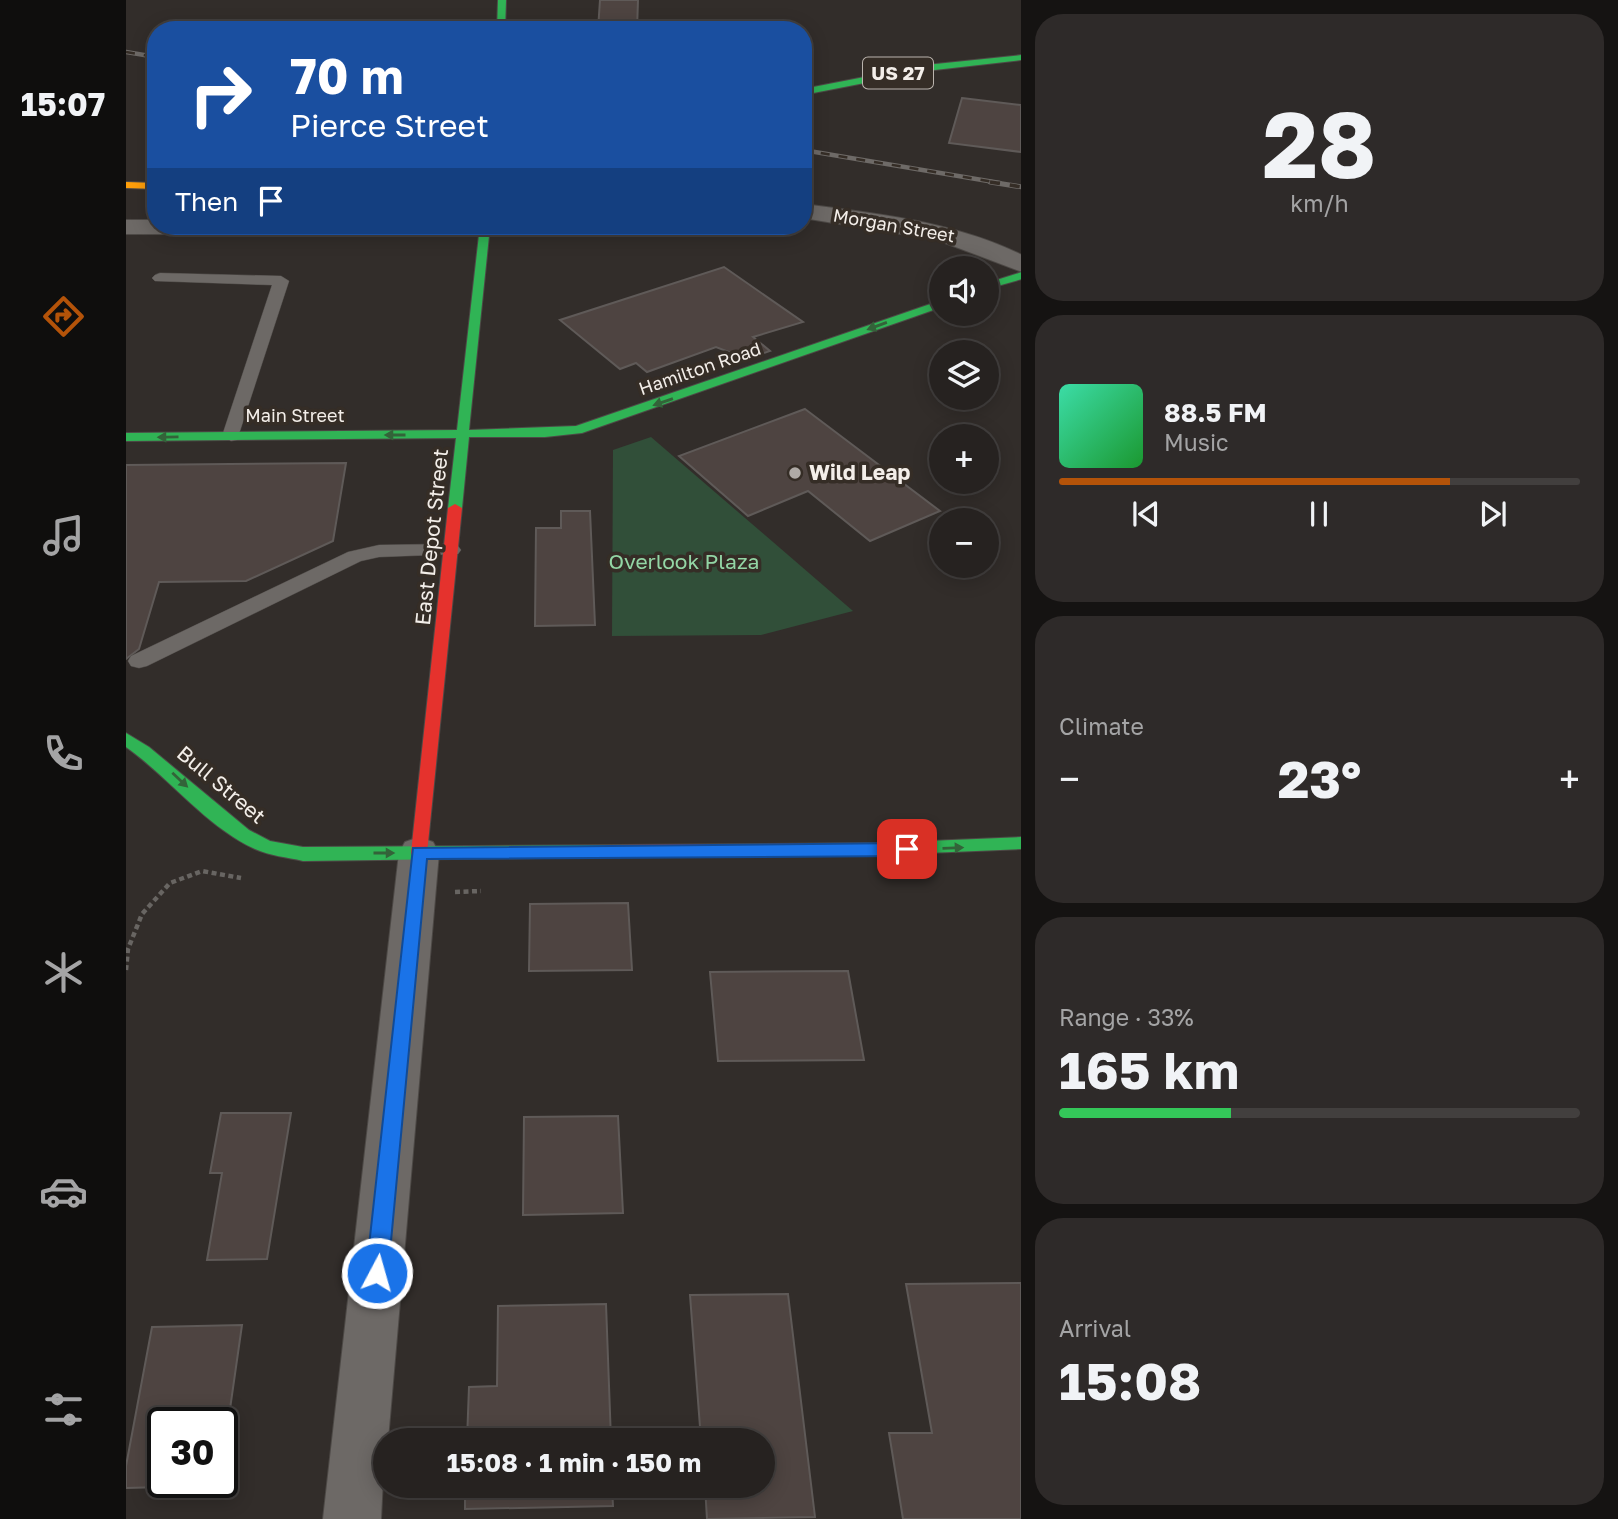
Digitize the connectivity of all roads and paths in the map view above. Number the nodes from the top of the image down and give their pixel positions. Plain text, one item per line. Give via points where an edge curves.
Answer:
1 (502, 0) edge
2 (501, 21) edge
3 (1021, 57) edge
4 (812, 90) edge
5 (126, 185) edge
6 (147, 186) edge
7 (812, 212) edge
8 (126, 227) edge
9 (147, 227) edge
10 (484, 235) edge
11 (1013, 273) edge
12 (1021, 275) edge
13 (160, 278) dead end
14 (1021, 281) edge
15 (929, 308) edge
16 (464, 434) junction
17 (231, 436) junction
18 (126, 437) edge
19 (452, 550) junction
20 (139, 661) dead end
21 (126, 739) edge
22 (1021, 843) edge
23 (419, 853) junction
24 (352, 1519) edge

1 - 2 main road
3 - 4 main road, US 27 via 926,68
5 - 6 main road
7 - 11 street, Morgan Street via 960,237 993,249
8 - 9 street
10 - 16 main road, East Depot Street
11 - 12 main road
11 - 14 main road
13 - 17 lane via 281,281
15 -> 16 main road, Hamilton Road via 578,430
16 -> 17 main road, Main Street
16 - 19 main road, East Depot Street
17 -> 18 main road, Main Street
19 - 20 lane via 379,551 355,556
19 - 23 main road, East Depot Street
21 -> 23 main road, Bull Street via 151,753 258,844 303,854
23 -> 22 main road, Bull Street via 907,849
23 - 24 street

